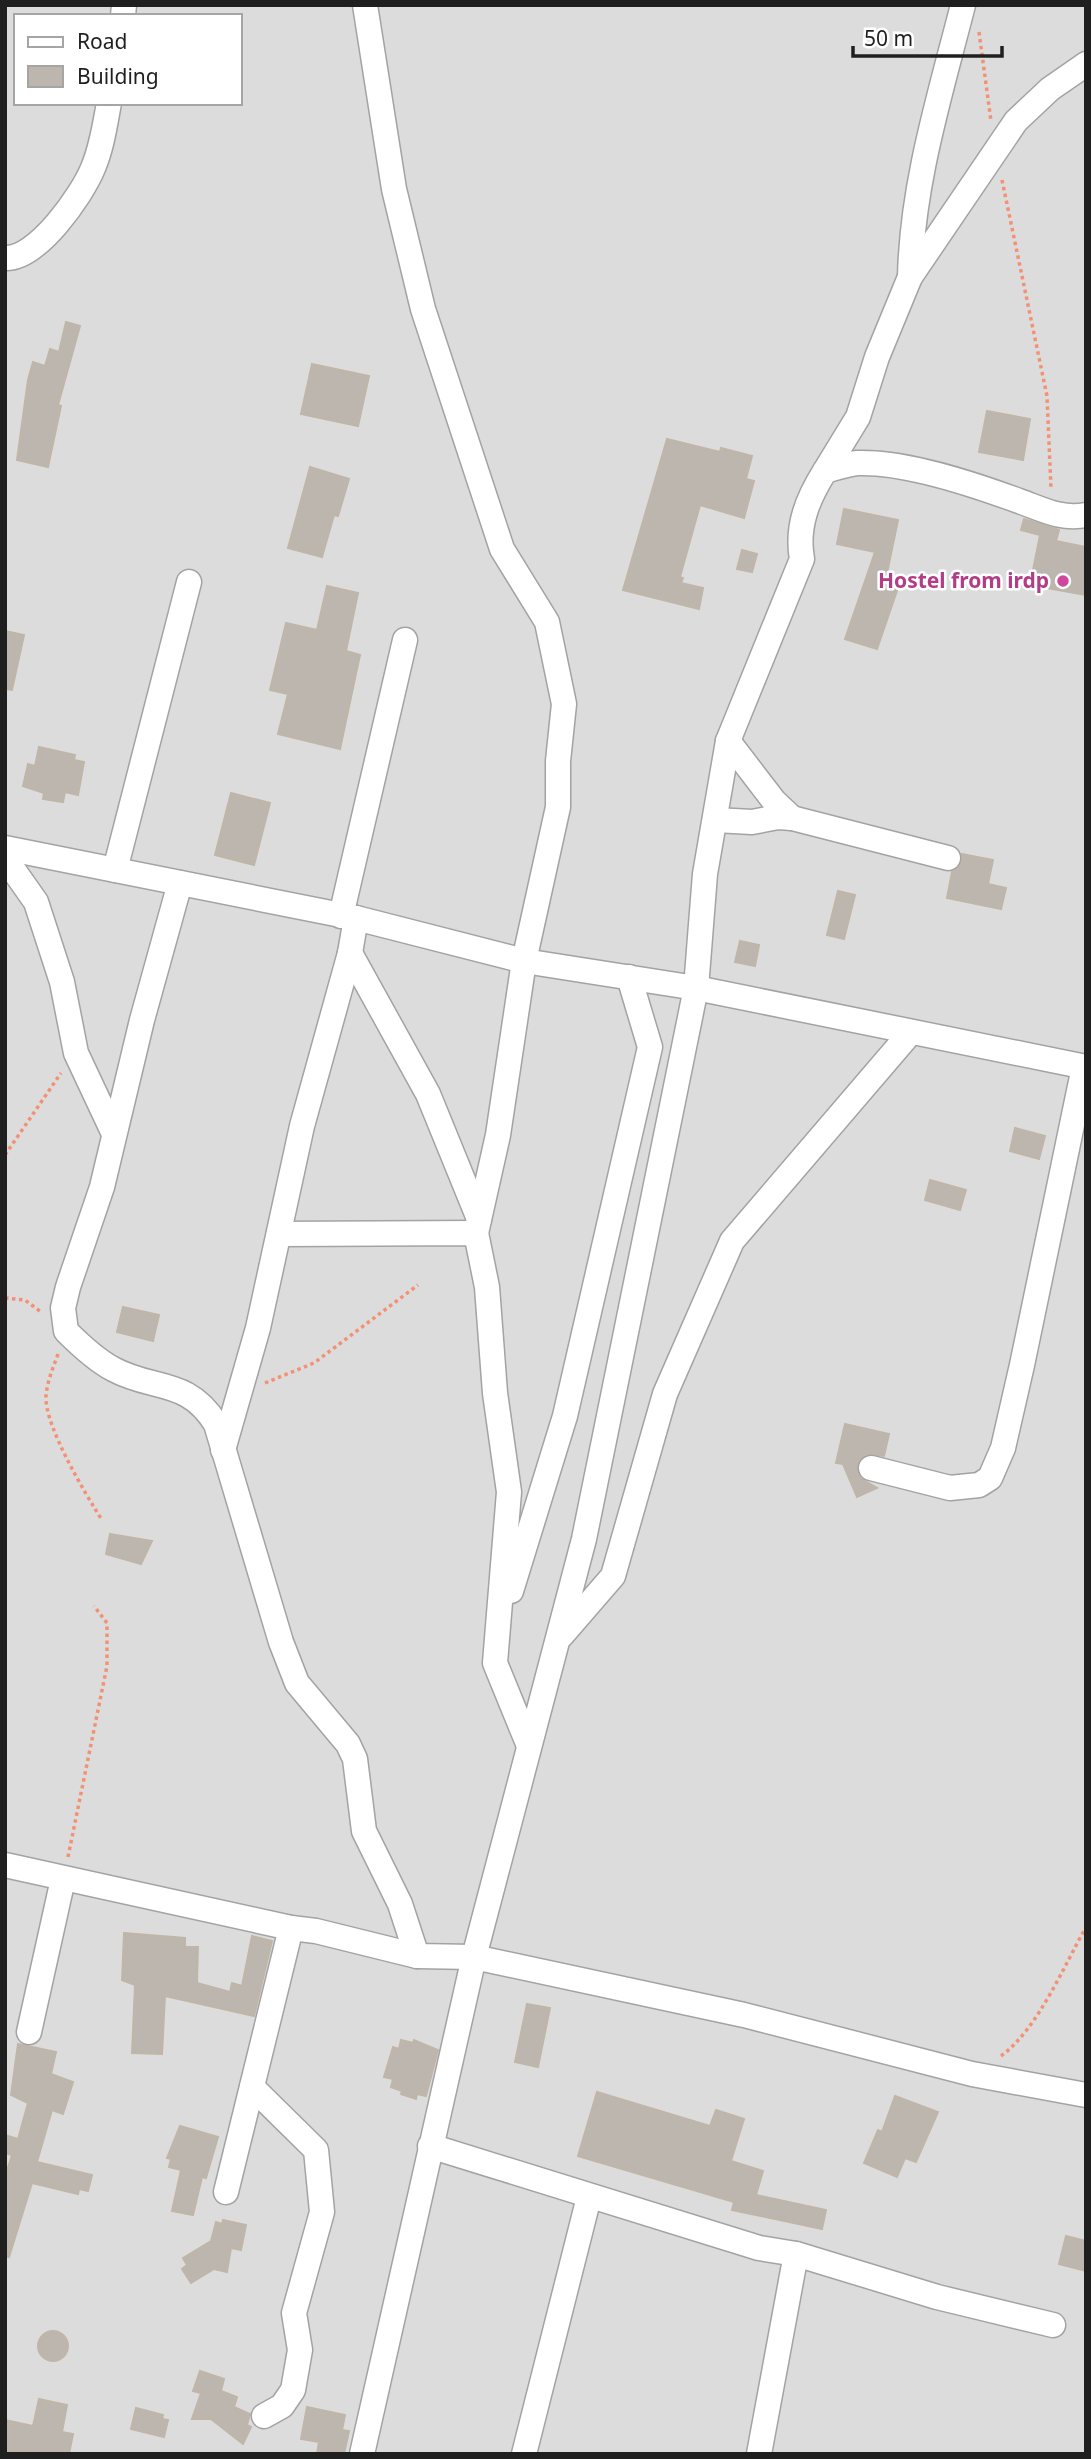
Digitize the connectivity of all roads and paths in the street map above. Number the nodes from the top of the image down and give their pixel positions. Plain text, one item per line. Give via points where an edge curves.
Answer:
1 (365, 5) edge
2 (963, 5) edge
3 (979, 29) dead end
4 (1086, 64) edge
5 (109, 105) edge
6 (995, 152) junction
7 (5, 258) edge
8 (910, 277) junction
9 (825, 471) junction
10 (1041, 510) junction
11 (1086, 514) edge
12 (189, 582) dead end
13 (405, 640) dead end
14 (728, 741) junction
15 (792, 818) junction
16 (715, 820) junction
17 (5, 848) edge
18 (5, 858) edge
19 (948, 858) dead end
20 (115, 870) junction
21 (180, 883) junction
22 (348, 917) junction
23 (350, 953) junction
24 (524, 961) junction
25 (629, 977) junction
26 (696, 988) junction
27 (911, 1032) junction
28 (76, 1053) junction
29 (1085, 1067) edge
30 (114, 1134) junction
31 (5, 1155) edge
32 (477, 1226) junction
33 (280, 1234) junction
34 (418, 1284) dead end
35 (5, 1298) edge
36 (66, 1331) junction
37 (239, 1394) junction
38 (223, 1451) junction
39 (871, 1468) dead end
40 (103, 1520) dead end
41 (94, 1606) dead end
42 (498, 1635) junction
43 (557, 1640) junction
44 (529, 1746) junction
45 (5, 1865) edge
46 (63, 1879) junction
47 (1086, 1927) edge
48 (291, 1928) junction
49 (416, 1956) junction
50 (474, 1956) junction
51 (29, 2032) dead end
52 (972, 2074) junction
53 (252, 2087) junction
54 (1086, 2095) edge
55 (430, 2146) junction
56 (226, 2192) dead end
57 (589, 2197) junction
58 (796, 2254) junction
59 (1053, 2325) dead end
60 (264, 2416) dead end
61 (362, 2454) edge
62 (524, 2454) edge
63 (759, 2454) edge

1 - 24 street via 394,189 422,309 502,549 547,622 564,704 558,807
2 - 8 street via 921,173
3 - 6 path
4 - 6 street via 1016,121
5 - 7 street via 88,179 44,239 22,256
6 - 8 street
6 - 10 path via 1047,396 1053,486
8 - 9 street via 858,417
9 - 10 street via 855,463 884,465 972,486
9 - 14 street via 810,495 798,539 802,559
10 - 11 street via 1073,517
12 - 20 street
13 - 22 street
14 - 15 street
14 - 16 street
15 - 16 street
15 - 19 street
16 - 26 street via 705,874
17 - 20 street
18 - 28 street via 36,902 47,932
20 - 21 street
21 - 22 street
21 - 30 street
22 - 23 street
22 - 24 street
23 - 32 street via 428,1094
23 - 33 street via 302,1126
24 - 25 street
24 - 32 street via 498,1135
25 - 26 street
25 - 42 street via 650,1047 565,1416
26 - 27 street
26 - 43 street via 584,1539
27 - 29 street
27 - 43 street via 732,1241 665,1394 613,1576
28 - 30 street
28 - 31 path
29 - 39 street via 1017,1389 1003,1448 989,1478 979,1485 950,1488
30 - 36 street via 68,1287 63,1308
32 - 33 street
32 - 42 street via 509,1492
33 - 37 street
34 - 37 path via 314,1363
35 - 36 path via 25,1300
36 - 38 street via 114,1370 204,1405 216,1424
36 - 40 path via 46,1399 79,1484
37 - 38 street
38 - 49 street via 281,1642 297,1683 348,1744 355,1759 364,1831 400,1904
41 - 46 path via 107,1623 107,1666
42 - 44 street via 495,1663
43 - 44 street
44 - 50 street
45 - 46 street
46 - 48 street
46 - 51 street
47 - 52 path via 1013,2047
48 - 49 street
48 - 53 street
49 - 50 street
50 - 52 street via 744,2015
50 - 55 street
52 - 54 street
53 - 56 street
53 - 60 street via 316,2150 322,2212 294,2313 300,2350 293,2390 282,2406
55 - 57 street
55 - 61 street
57 - 58 street via 759,2248
57 - 62 street
58 - 59 street via 937,2297
58 - 63 street

